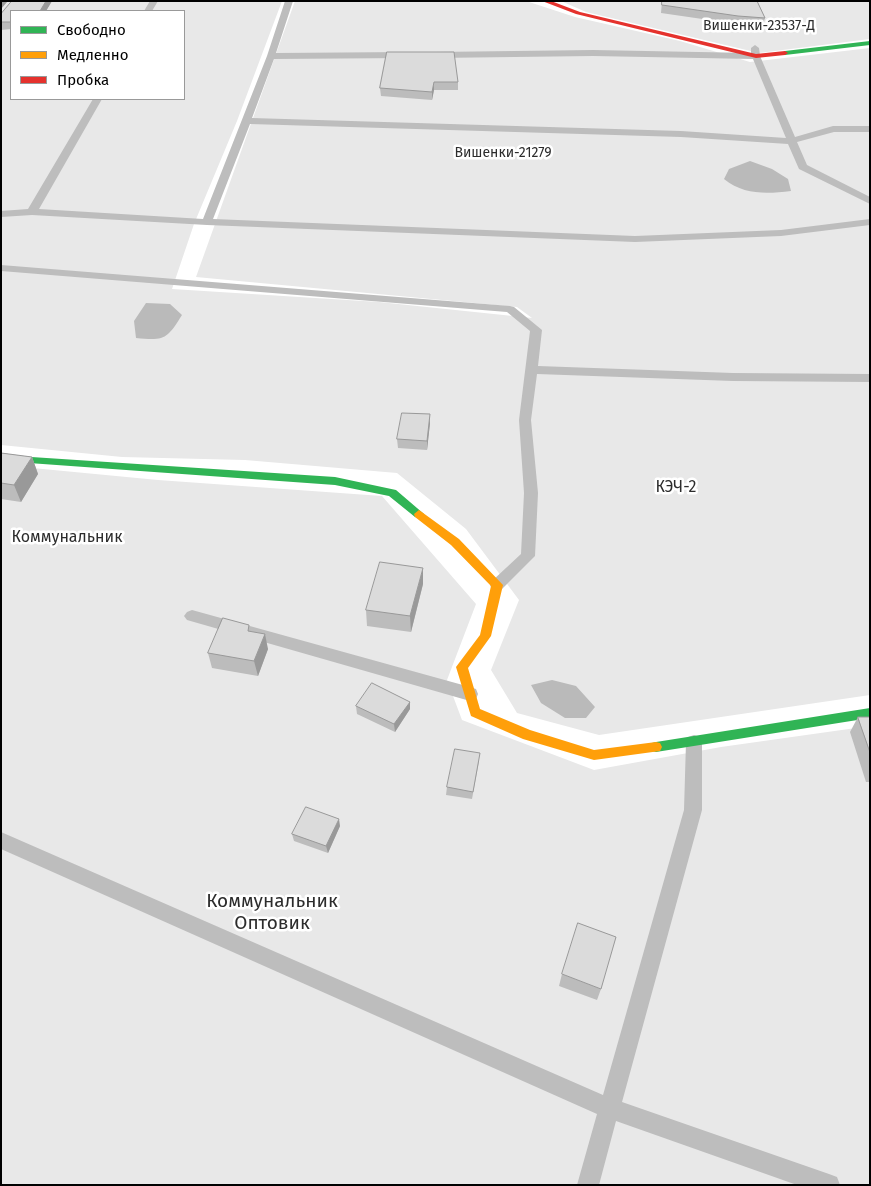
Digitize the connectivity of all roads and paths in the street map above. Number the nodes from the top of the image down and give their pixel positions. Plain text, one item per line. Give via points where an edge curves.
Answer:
1 (289, 1) edge
2 (545, 1) edge
3 (870, 43) edge
4 (755, 52) junction
5 (418, 55) edge
6 (428, 55) edge
7 (271, 56) junction
8 (97, 100) edge
9 (246, 121) junction
10 (870, 129) edge
11 (792, 140) junction
12 (870, 201) edge
13 (32, 212) junction
14 (1, 214) edge
15 (207, 222) junction
16 (870, 222) edge
17 (1, 268) edge
18 (531, 370) junction
19 (870, 378) edge
20 (1, 458) edge
21 (497, 586) junction
22 (192, 616) dead end
23 (470, 694) junction
24 (870, 712) edge
25 (694, 742) junction
26 (1, 840) edge
27 (609, 1108) junction
28 (588, 1185) edge
29 (829, 1185) edge

1 - 7 lane
2 - 4 street via 578,14
3 - 4 street
4 - 6 lane
4 - 11 lane
5 - 7 lane
7 - 9 lane
8 - 13 lane
9 - 11 lane
9 - 15 lane
10 - 11 lane via 833,129
11 - 12 lane via 803,167
13 - 14 lane
13 - 15 lane
15 - 16 lane via 636,239 781,232
17 - 18 lane via 510,309 536,330
18 - 19 lane
18 - 21 lane via 525,420 531,492 528,556
20 - 21 street via 335,481 392,492 455,542
21 - 23 street via 485,636 462,667
22 - 23 lane via 396,676
23 - 25 street via 475,712 527,735 594,755
24 - 25 street
25 - 27 lane via 693,810
26 - 27 lane
27 - 28 lane
27 - 29 lane

